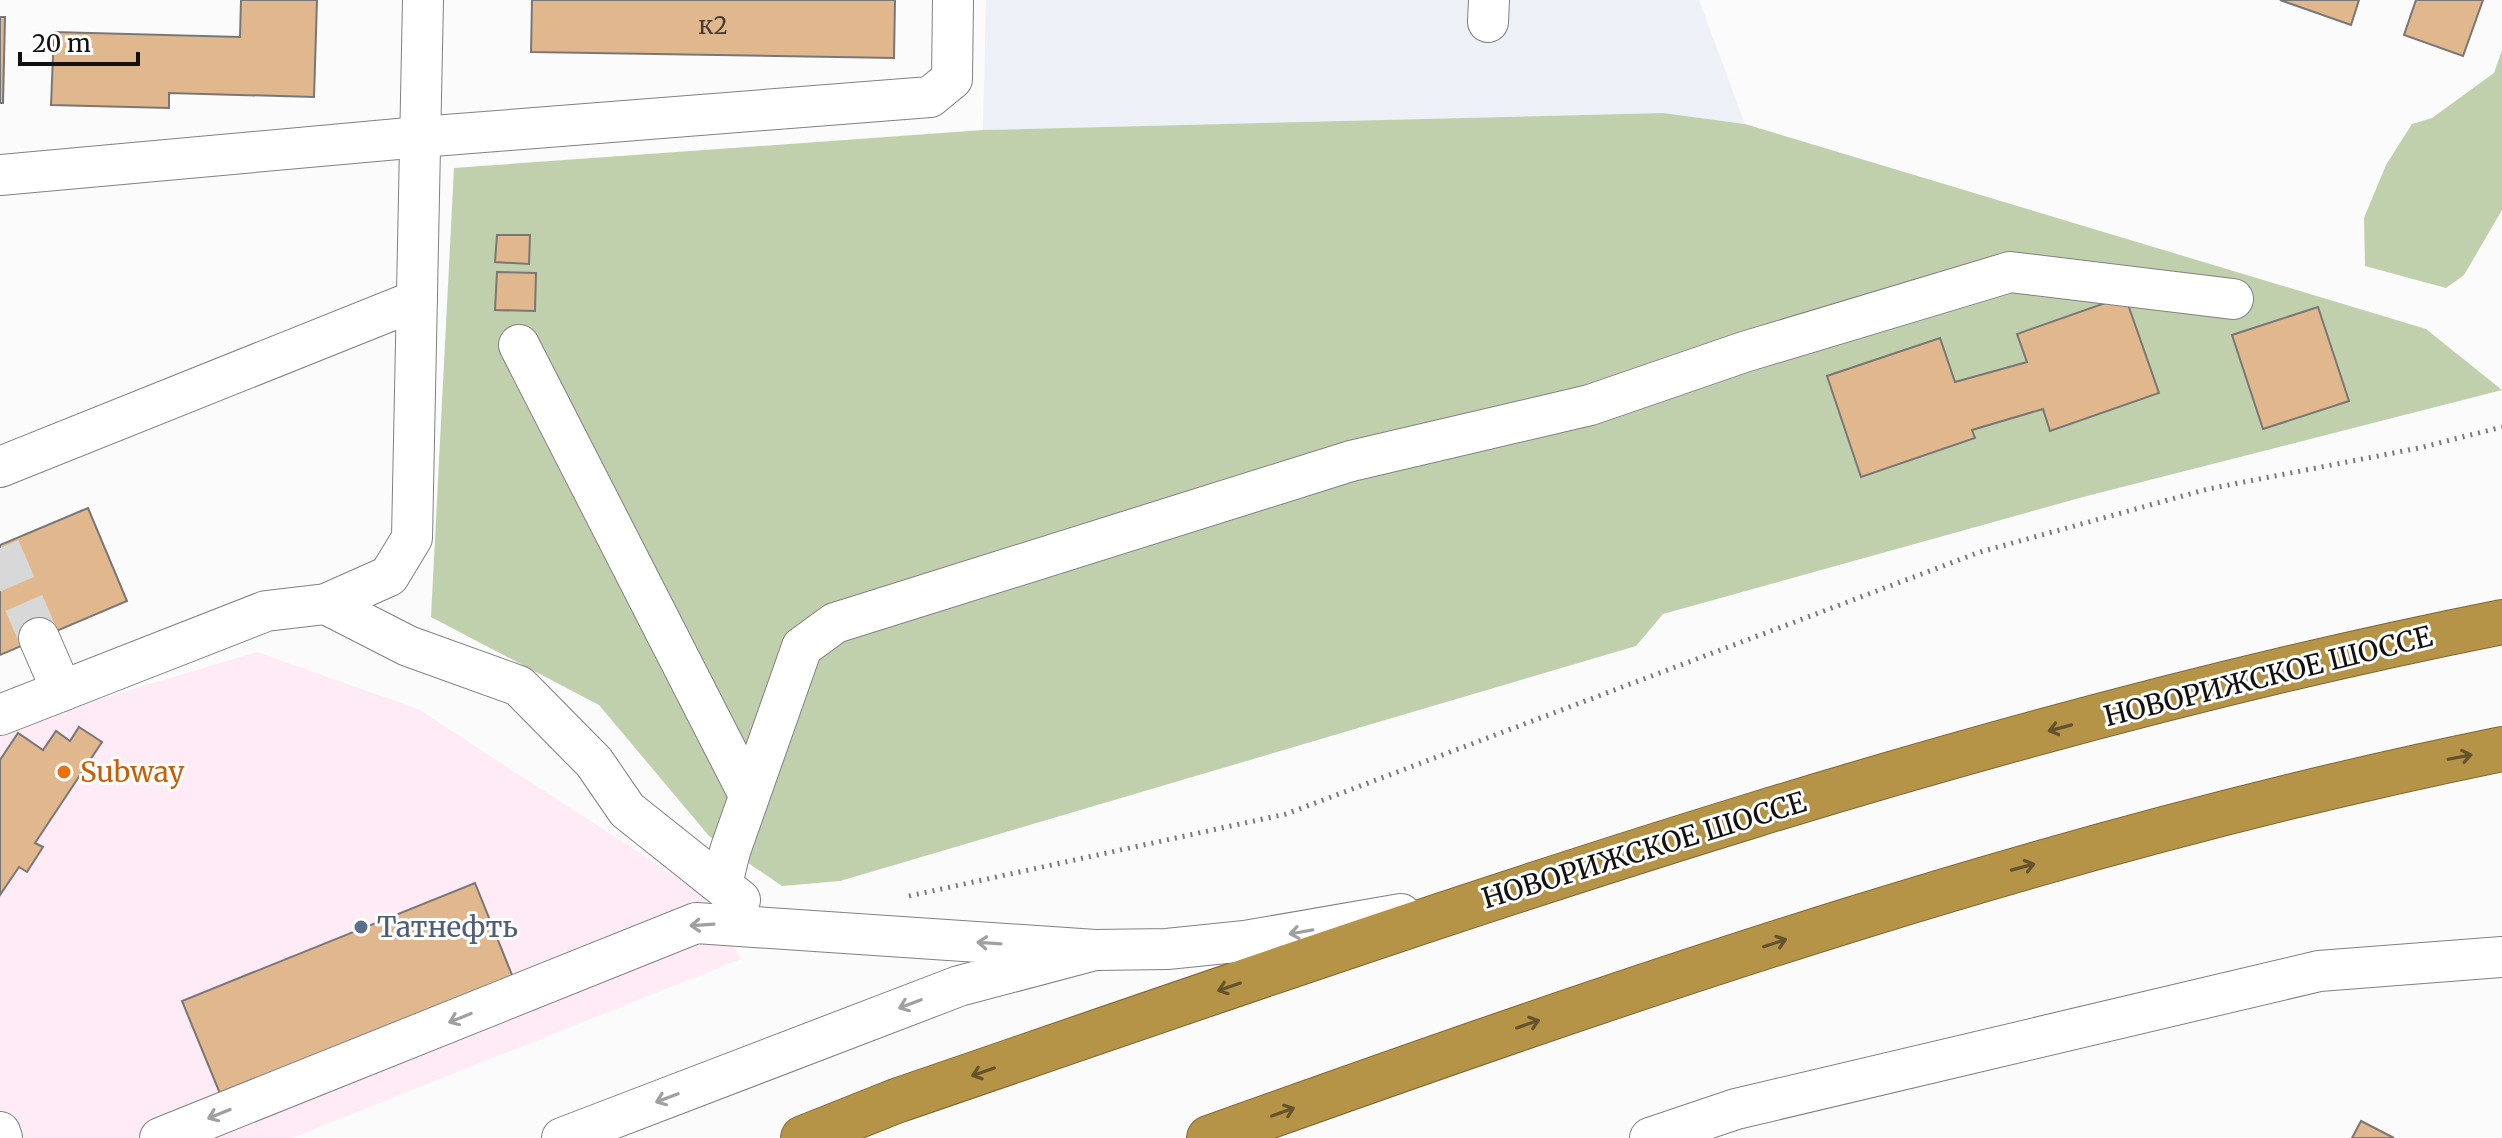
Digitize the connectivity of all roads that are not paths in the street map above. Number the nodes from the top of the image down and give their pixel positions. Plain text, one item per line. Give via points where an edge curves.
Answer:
1 (423, 0) edge
2 (953, 0) edge
3 (420, 137) junction
4 (0, 175) edge
5 (2233, 299) dead end
6 (417, 300) junction
7 (519, 345) dead end
8 (0, 467) edge
9 (326, 604) junction
10 (2502, 622) edge
11 (39, 638) tunnel mouth
12 (62, 691) junction
13 (0, 715) edge
14 (2502, 749) edge
15 (749, 795) junction
16 (722, 884) junction
17 (1488, 899) junction
18 (774, 927) junction
19 (1095, 950) junction
20 (2502, 957) edge
21 (0, 1132) edge
22 (2, 1138) edge
23 (160, 1138) edge
24 (562, 1138) edge
25 (803, 1138) edge
26 (1209, 1138) edge
27 (1650, 1138) edge

1 - 3 street
2 - 3 street via 952,79 930,97
3 - 4 street
3 - 6 street
5 - 15 street via 2010,272 1744,352 1590,405 1351,461 835,623 802,647
6 - 8 street
6 - 9 street via 412,538 389,576
7 - 15 street
9 - 12 street via 266,611
9 - 16 street via 408,646 519,686 594,762 627,810
10 -> 17 highway, НОВОРИЖСКОЕ ШОССЕ via 2325,657 1896,772
11 - 12 street
12 - 13 street
26 -> 14 highway via 1534,1022 1934,891 2355,778
15 - 16 street
16 - 18 street
17 -> 19 street via 1245,941
17 -> 25 highway, НОВОРИЖСКОЕ ШОССЕ via 896,1101
19 -> 18 street
18 -> 23 street via 696,923
19 -> 24 street via 959,986
20 - 27 street via 2319,971 1736,1109
21 - 22 street

